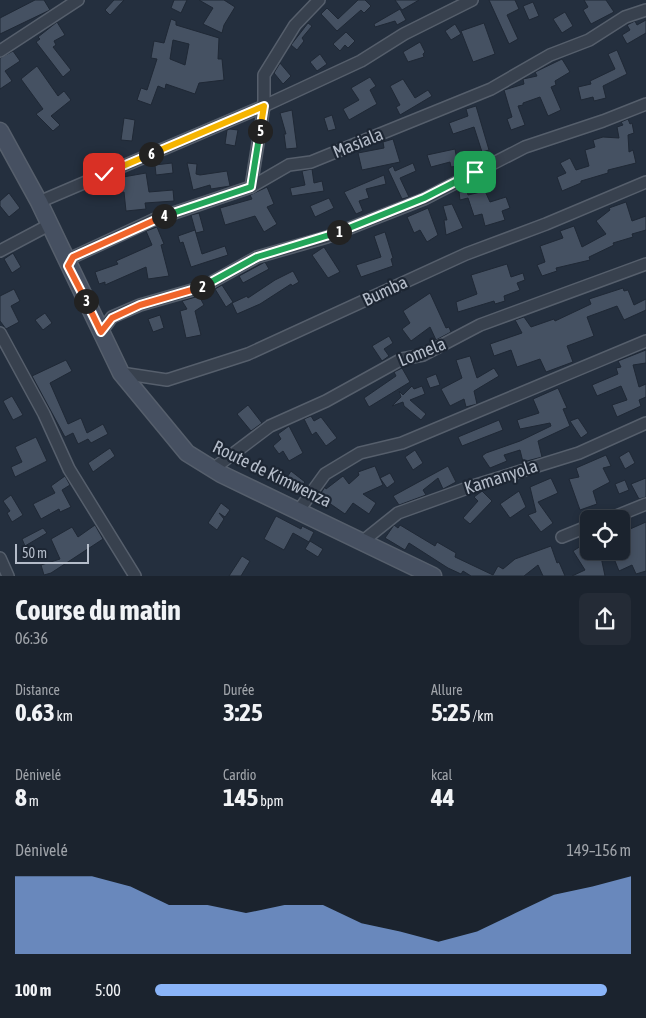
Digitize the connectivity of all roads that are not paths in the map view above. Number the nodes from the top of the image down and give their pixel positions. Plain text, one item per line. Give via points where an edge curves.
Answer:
1 (78, 0) edge
2 (320, 0) edge
3 (472, 0) edge
4 (646, 10) edge
5 (0, 50) edge
6 (646, 104) edge
7 (264, 106) junction
8 (0, 132) edge
9 (646, 182) edge
10 (251, 187) junction
11 (39, 202) junction
12 (49, 225) junction
13 (0, 251) edge
14 (646, 264) edge
15 (68, 266) junction
16 (101, 332) junction
17 (0, 334) edge
18 (646, 341) edge
19 (121, 373) junction
20 (646, 424) edge
21 (212, 469) junction
22 (646, 504) edge
23 (299, 510) junction
24 (630, 510) edge
25 (580, 529) edge
26 (562, 536) dead end
27 (363, 541) junction
28 (0, 558) edge
29 (8, 576) edge
30 (134, 576) edge
31 (433, 576) edge

1 - 5 street
2 - 7 street via 295,25 265,72
3 - 7 street via 361,60
4 - 10 street, Masiala via 625,17 589,40 550,55 491,89 311,162 290,165
6 - 16 street via 525,146 424,198 327,237 257,257 203,287 140,305 112,318
7 - 10 street
7 - 11 street
8 - 11 street, Route de Kimwenza
9 - 19 street, Bumba via 466,254 248,354 167,380
10 - 15 street, Masiala via 153,220 73,257
11 - 12 street, Route de Kimwenza
12 - 13 street
12 - 15 street, Route de Kimwenza
14 - 21 street, Lomela via 480,325 423,355 402,359 270,426
15 - 16 street, Route de Kimwenza
16 - 19 street, Route de Kimwenza
17 - 30 street via 44,414 69,469
18 - 23 street via 402,443 360,453 323,476
19 - 21 street, Route de Kimwenza via 187,453
20 - 27 street, Kamanyola via 579,453 398,513
21 - 23 street, Route de Kimwenza
22 - 24 street
23 - 27 street, Route de Kimwenza
25 - 26 street
27 - 31 street, Route de Kimwenza
28 - 29 street

